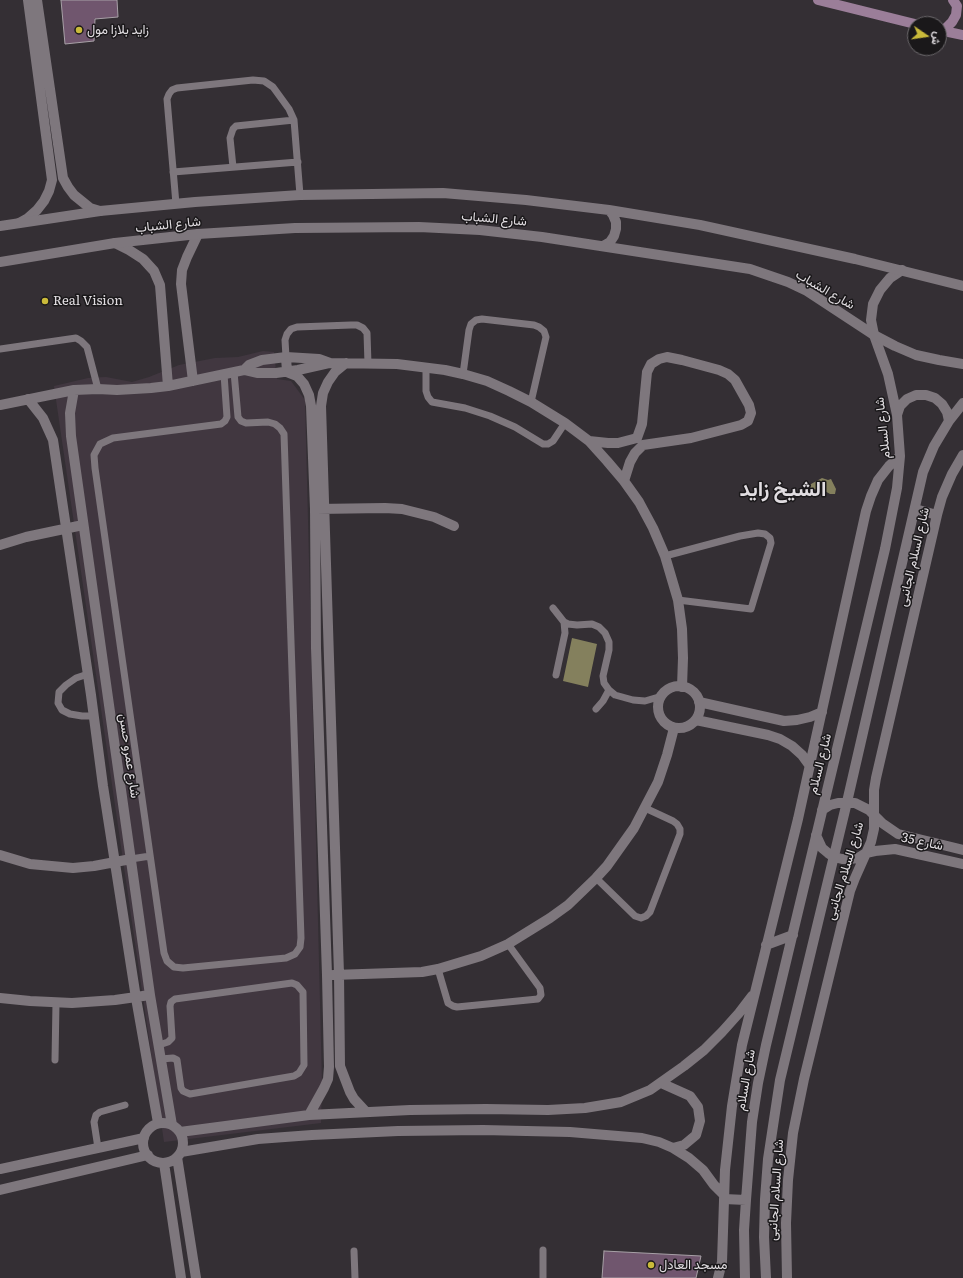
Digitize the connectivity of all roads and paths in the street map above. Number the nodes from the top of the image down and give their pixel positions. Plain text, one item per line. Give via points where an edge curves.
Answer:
1 (28, 0) edge
2 (37, 0) edge
3 (818, 0) edge
4 (953, 0) edge
5 (907, 22) edge
6 (947, 26) edge
7 (947, 31) edge
8 (963, 35) edge
9 (294, 120) junction
10 (298, 162) junction
11 (233, 167) junction
12 (174, 172) junction
13 (300, 195) junction
14 (176, 204) junction
15 (609, 210) junction
16 (100, 211) junction
17 (18, 224) junction
18 (0, 226) edge
19 (198, 234) junction
20 (115, 243) junction
21 (604, 246) junction
22 (0, 262) edge
23 (902, 270) junction
24 (963, 286) edge
25 (874, 335) junction
26 (0, 348) edge
27 (286, 357) junction
28 (330, 363) junction
29 (346, 363) junction
30 (368, 364) junction
31 (963, 364) edge
32 (426, 367) junction
33 (239, 371) junction
34 (287, 372) junction
35 (224, 374) junction
36 (463, 374) junction
37 (193, 381) junction
38 (168, 386) junction
39 (98, 389) junction
40 (74, 390) junction
41 (28, 399) junction
42 (531, 402) junction
43 (963, 403) edge
44 (0, 405) edge
45 (897, 415) junction
46 (948, 421) junction
47 (565, 424) junction
48 (589, 441) junction
49 (640, 441) junction
50 (963, 455) edge
51 (900, 456) junction
52 (624, 481) junction
53 (319, 509) junction
54 (915, 509) junction
55 (937, 514) junction
56 (83, 525) junction
57 (454, 526) dead end
58 (66, 528) junction
59 (0, 545) edge
60 (665, 556) junction
61 (678, 600) junction
62 (553, 608) dead end
63 (564, 622) junction
64 (577, 625) junction
65 (564, 638) junction
66 (328, 647) junction
67 (316, 648) junction
68 (88, 674) junction
69 (556, 675) dead end
70 (682, 687) junction
71 (609, 690) junction
72 (107, 692) junction
73 (91, 694) junction
74 (662, 696) junction
75 (330, 699) junction
76 (318, 700) junction
77 (699, 702) junction
78 (596, 709) dead end
79 (822, 712) junction
80 (93, 716) junction
81 (772, 718) junction
82 (696, 720) junction
83 (674, 728) junction
84 (768, 735) junction
85 (810, 766) junction
86 (847, 802) junction
87 (646, 808) junction
88 (822, 810) junction
89 (875, 816) junction
90 (816, 835) junction
91 (335, 839) junction
92 (322, 840) junction
93 (963, 850) edge
94 (866, 854) junction
95 (0, 855) edge
96 (150, 856) junction
97 (834, 857) junction
98 (131, 860) junction
99 (115, 863) junction
100 (963, 864) edge
101 (596, 878) junction
102 (793, 935) junction
103 (508, 944) junction
104 (766, 945) junction
105 (438, 969) junction
106 (339, 974) junction
107 (327, 975) junction
108 (754, 993) junction
109 (150, 995) junction
110 (0, 998) edge
111 (136, 998) junction
112 (56, 1003) junction
113 (159, 1045) junction
114 (161, 1059) junction
115 (55, 1060) dead end
116 (329, 1066) junction
117 (340, 1066) junction
118 (661, 1083) junction
119 (125, 1105) dead end
120 (366, 1112) junction
121 (309, 1115) junction
122 (158, 1124) junction
123 (172, 1125) junction
124 (180, 1132) junction
125 (144, 1138) junction
126 (98, 1148) junction
127 (673, 1148) junction
128 (179, 1154) junction
129 (148, 1155) junction
130 (164, 1163) junction
131 (0, 1169) edge
132 (0, 1190) edge
133 (724, 1197) junction
134 (746, 1200) junction
135 (543, 1250) dead end
136 (354, 1251) dead end
137 (181, 1278) edge
138 (196, 1278) edge
139 (355, 1278) edge
140 (543, 1278) edge
141 (718, 1278) edge
142 (745, 1278) edge
143 (766, 1278) edge
144 (787, 1278) edge

1 - 17 street via 52,180 40,206
2 - 16 street via 63,178 74,195 90,208
3 - 5 main road
4 - 6 main road via 957,6 956,15
7 - 8 main road
9 - 10 lane
9 - 11 lane via 236,126 232,129 230,138
9 - 12 lane via 273,87 264,81 253,80 172,90 167,99
10 - 11 lane
10 - 13 lane
11 - 12 lane
12 - 14 lane
13 - 14 street, شارع الشباب
13 - 15 street, شارع الشباب via 443,194
14 - 16 street, شارع الشباب
15 - 21 street via 614,215 616,229 610,242
15 - 23 street, شارع الشباب via 700,225
16 - 17 street, شارع الشباب
17 - 18 street, شارع الشباب
19 - 20 street, شارع الشباب
19 - 21 street, شارع الشباب via 295,228 418,227 480,230
19 - 37 street via 182,270 181,284
20 - 22 street, شارع الشباب
20 - 38 street via 143,259 154,271 160,285
21 - 25 street, شارع الشباب via 750,269 807,291
23 - 24 street, شارع الشباب
23 - 25 street, شارع السلام via 890,278 880,290 871,320
25 - 31 street, شارع الشباب via 916,355
25 - 45 street, شارع السلام via 888,374
26 - 39 lane via 76,338 87,347
27 - 28 street via 320,359
27 - 30 lane via 285,340 291,329 357,325 367,333
27 - 33 street via 262,360
27 - 34 street
28 - 29 street
28 - 34 street
29 - 30 street
29 - 53 street via 335,372 323,393
30 - 32 street
32 - 36 street
32 - 47 lane via 426,391 432,402 490,416 543,444 553,440
33 - 34 street via 264,374
33 - 35 street
33 - 96 lane via 238,417 246,423 274,424 284,434 302,938 300,947 295,954 286,958 174,967 167,961 164,953
34 - 53 street via 297,376 309,395
35 - 37 street
35 - 96 lane via 227,417 221,424 113,438 100,444 94,455
36 - 42 street via 487,381
36 - 42 lane via 469,330 476,320 539,327 546,336
37 - 38 street
38 - 39 street via 134,390
39 - 40 street
40 - 41 street
40 - 56 street, شارع عمرو حسن via 69,424
41 - 44 street
41 - 58 street via 42,418 53,440
42 - 47 street
43 - 46 street
45 - 46 street via 900,406 907,399 916,395 926,395 942,404 947,412
45 - 51 street, شارع السلام
46 - 54 street via 923,472
47 - 48 street
48 - 49 street
48 - 52 street
49 - 49 street via 691,438 741,425 750,417 749,405 736,380 728,374 682,360 659,358 651,364 647,372
49 - 52 street
50 - 55 street, شارع السلام الجانبى via 952,474
51 - 79 street via 878,480 866,511
51 - 88 street, شارع السلام via 885,550
52 - 60 street via 654,528
53 - 57 street via 402,509 434,517
53 - 66 street
53 - 67 street
54 - 55 street
54 - 86 street
55 - 89 street, شارع السلام الجانبى via 876,778
56 - 58 street
56 - 72 street, شارع عمرو حسن
58 - 59 street
58 - 68 street
60 - 61 street
60 - 61 lane via 740,536 758,533 770,538 771,543 751,609
61 - 70 street via 682,629
62 - 63 lane
63 - 64 lane
63 - 65 lane
64 - 65 lane
64 - 71 lane via 596,625 607,637 610,650 603,676
65 - 69 lane
66 - 67 street
66 - 75 street
67 - 76 street
68 - 73 street
68 - 80 lane via 66,685 59,692 58,703 62,710 70,714
70 - 74 street via 667,690
70 - 77 street via 695,694
71 - 74 lane via 615,695 633,700 645,701
71 - 78 lane via 604,701
72 - 73 street
72 - 98 street, شارع عمرو حسن
73 - 80 street
74 - 83 street via 659,712 662,719
75 - 76 street
75 - 91 street
76 - 92 street
77 - 81 street
77 - 82 street
79 - 81 street via 810,718 797,720 784,721
79 - 85 street
80 - 99 street
81 - 84 street
82 - 83 street via 682,728
82 - 84 street
83 - 87 street via 658,782
84 - 85 street via 792,746
85 - 104 street
86 - 88 street
86 - 89 street, شارع 35 via 862,806
86 - 97 street
87 - 101 street via 621,848
87 - 101 lane via 678,824 680,829 650,912 641,918 635,916
88 - 90 street, شارع السلام
89 - 93 street, شارع 35 via 889,830 898,834
89 - 94 street, شارع السلام الجانبى via 871,842
90 - 97 street via 822,848
90 - 102 street, شارع السلام
91 - 92 street
91 - 106 street
92 - 107 street
94 - 97 street, شارع 35 via 850,859
94 - 100 street, شارع 35 via 895,849
94 - 144 street, شارع السلام الجانبى via 850,891 793,1133 786,1222
95 - 99 street via 30,864 52,867 73,868
96 - 98 lane
97 - 143 street via 780,1080 768,1159 765,1199
98 - 99 street
98 - 109 street, شارع عمرو حسن
99 - 111 street
101 - 103 street via 562,909
102 - 104 street
102 - 134 street, شارع السلام via 758,1083
103 - 105 street
103 - 105 lane via 540,988 541,995 538,999 453,1006 448,1003
104 - 108 street
105 - 106 street via 422,972
106 - 107 street
106 - 117 street
107 - 116 street
108 - 118 street via 704,1050
108 - 133 street via 732,1106
109 - 111 street
109 - 113 street, شارع عمرو حسن
110 - 112 street
111 - 112 street
111 - 122 street
112 - 115 lane
113 - 114 street, شارع عمرو حسن
113 - 114 lane via 172,1038 170,1006 175,998 292,983 303,992 304,1065 294,1076 190,1094 181,1088 177,1060
114 - 123 street, شارع عمرو حسن
116 - 117 street
116 - 121 street via 328,1079
117 - 120 street via 350,1092
118 - 120 street via 621,1102 585,1108
118 - 127 street via 690,1096 698,1107 700,1121 696,1135
119 - 126 lane via 100,1112 94,1118
120 - 121 street
121 - 124 street
122 - 123 street
122 - 125 street via 147,1131
123 - 124 street
124 - 128 street via 183,1145
125 - 126 street
125 - 129 street
126 - 131 street
127 - 128 street via 642,1138 570,1132 398,1131 258,1139
127 - 133 street via 703,1170
128 - 130 street
128 - 138 street
129 - 130 street
129 - 132 street
130 - 137 street
133 - 134 street
133 - 141 street via 722,1262
134 - 142 street, شارع السلام
135 - 140 lane
136 - 139 lane

